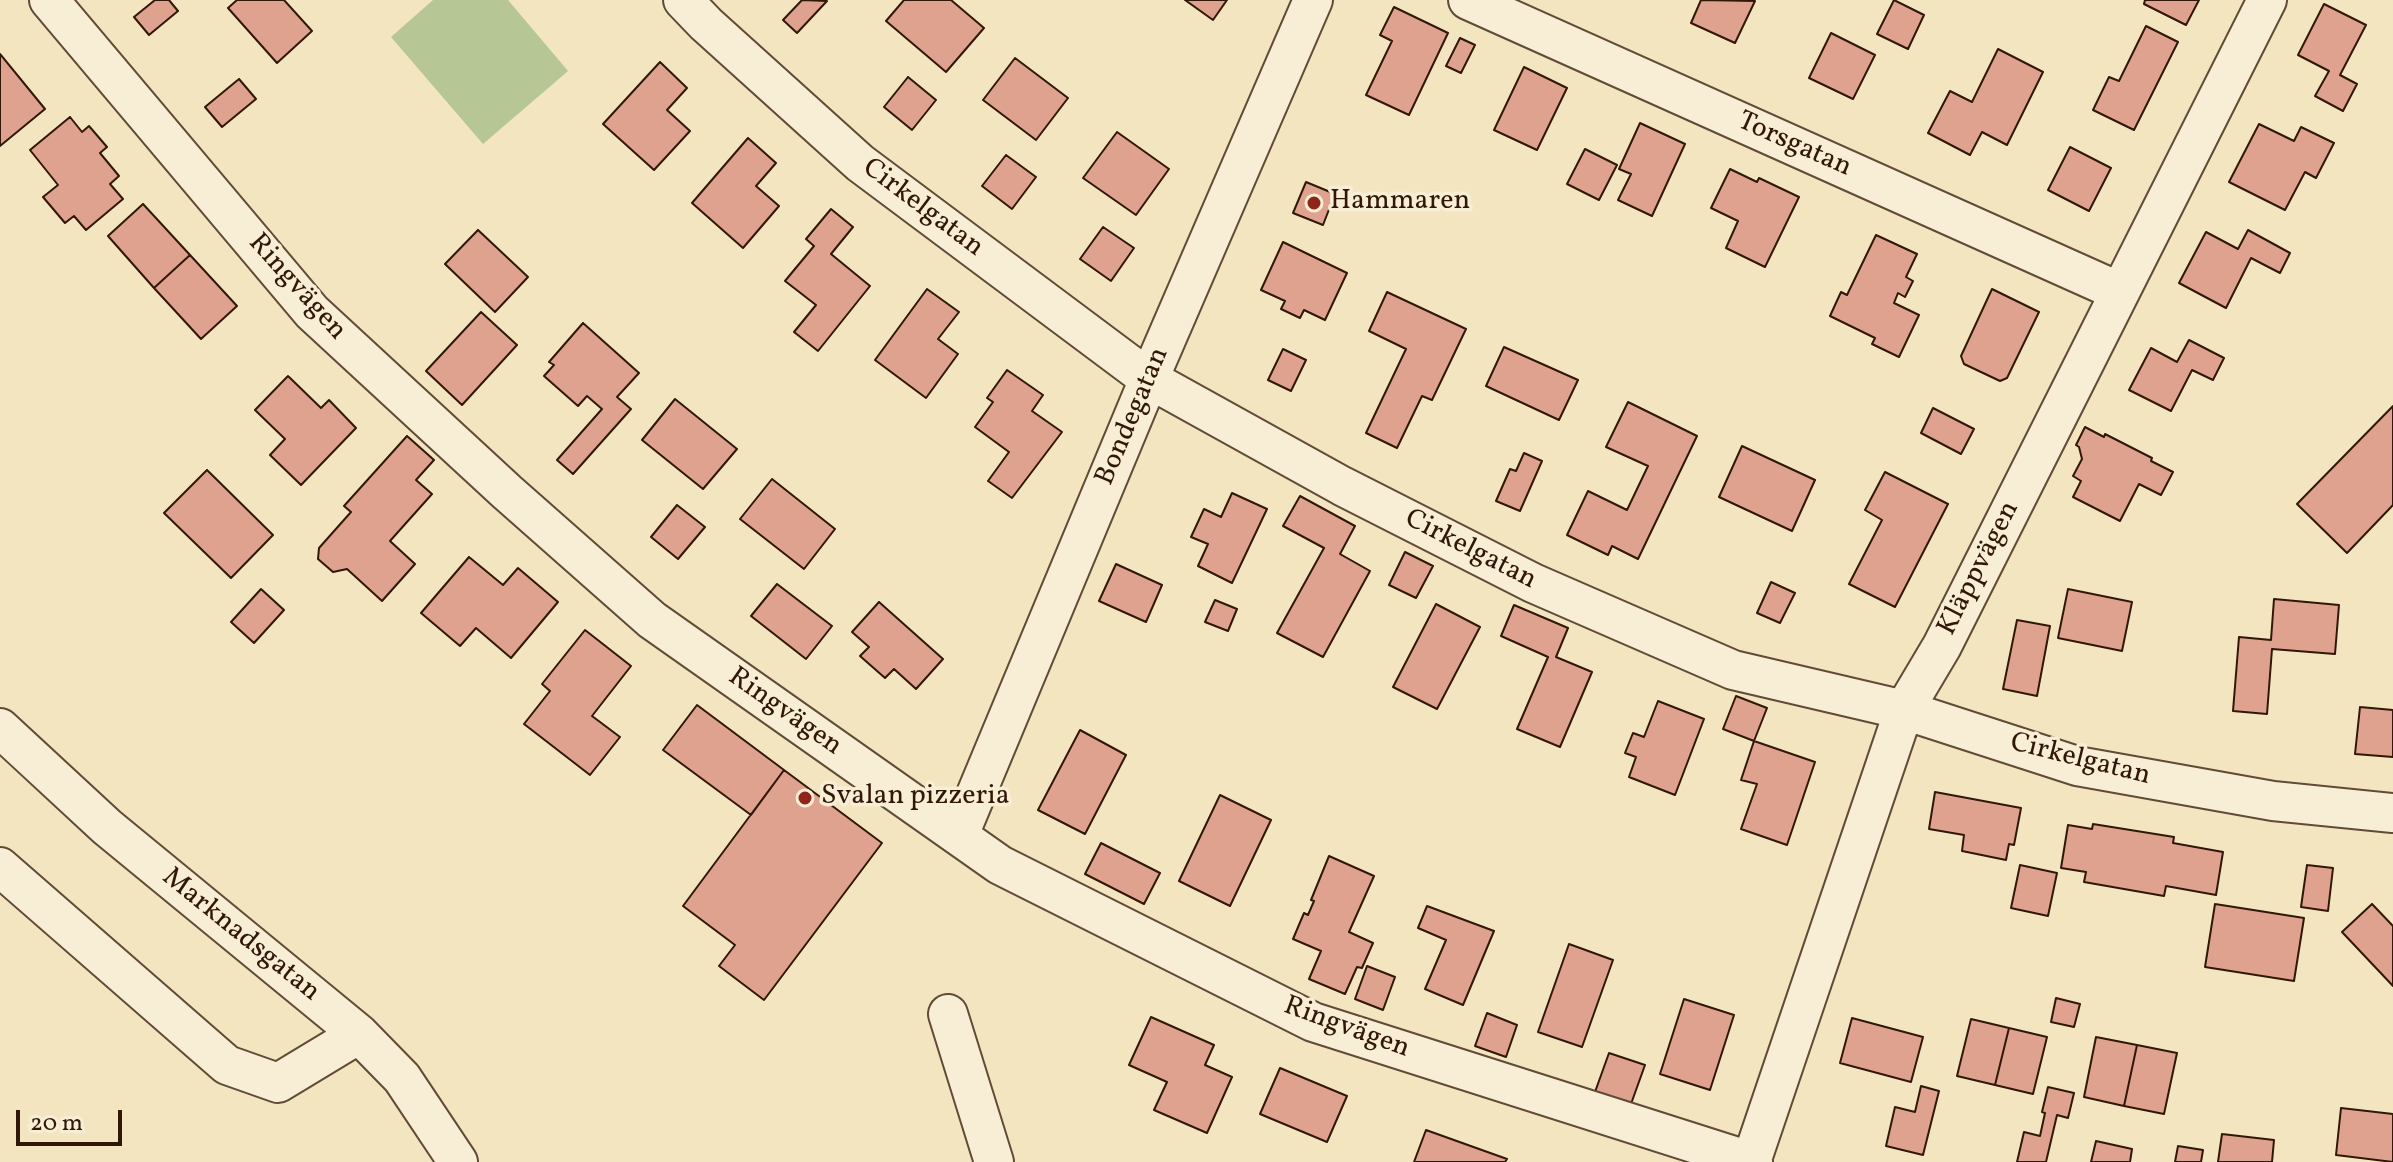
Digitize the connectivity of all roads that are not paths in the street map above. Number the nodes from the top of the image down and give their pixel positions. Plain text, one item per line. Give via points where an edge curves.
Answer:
1 (49, 0) edge
2 (683, 0) edge
3 (1313, 0) edge
4 (1468, 0) edge
5 (2267, 0) edge
6 (2120, 292) junction
7 (1149, 379) junction
8 (1904, 710) junction
9 (0, 728) edge
10 (2393, 813) edge
11 (959, 835) junction
12 (0, 867) edge
13 (948, 1014) dead end
14 (359, 1034) junction
15 (458, 1162) edge
16 (994, 1162) edge
17 (1751, 1162) edge

1 - 11 street, Ringvägen via 312,312 507,492 652,620
2 - 7 street, Cirkelgatan via 860,163
3 - 7 street, Bondegatan
4 - 6 street, Torsgatan
5 - 6 street, Kläppvägen
6 - 8 street, Kläppvägen via 1942,646
7 - 8 street, Cirkelgatan via 1533,583 1733,670
7 - 11 street, Bondegatan
8 - 10 street, Cirkelgatan via 2077,766 2273,801
8 - 17 street, Kläppvägen
9 - 14 street, Marknadsgatan via 107,827
11 - 17 street, Ringvägen via 1000,865 1313,1022
12 - 14 street via 227,1065 278,1083
13 - 16 street
14 - 15 street, Marknadsgatan via 402,1078

